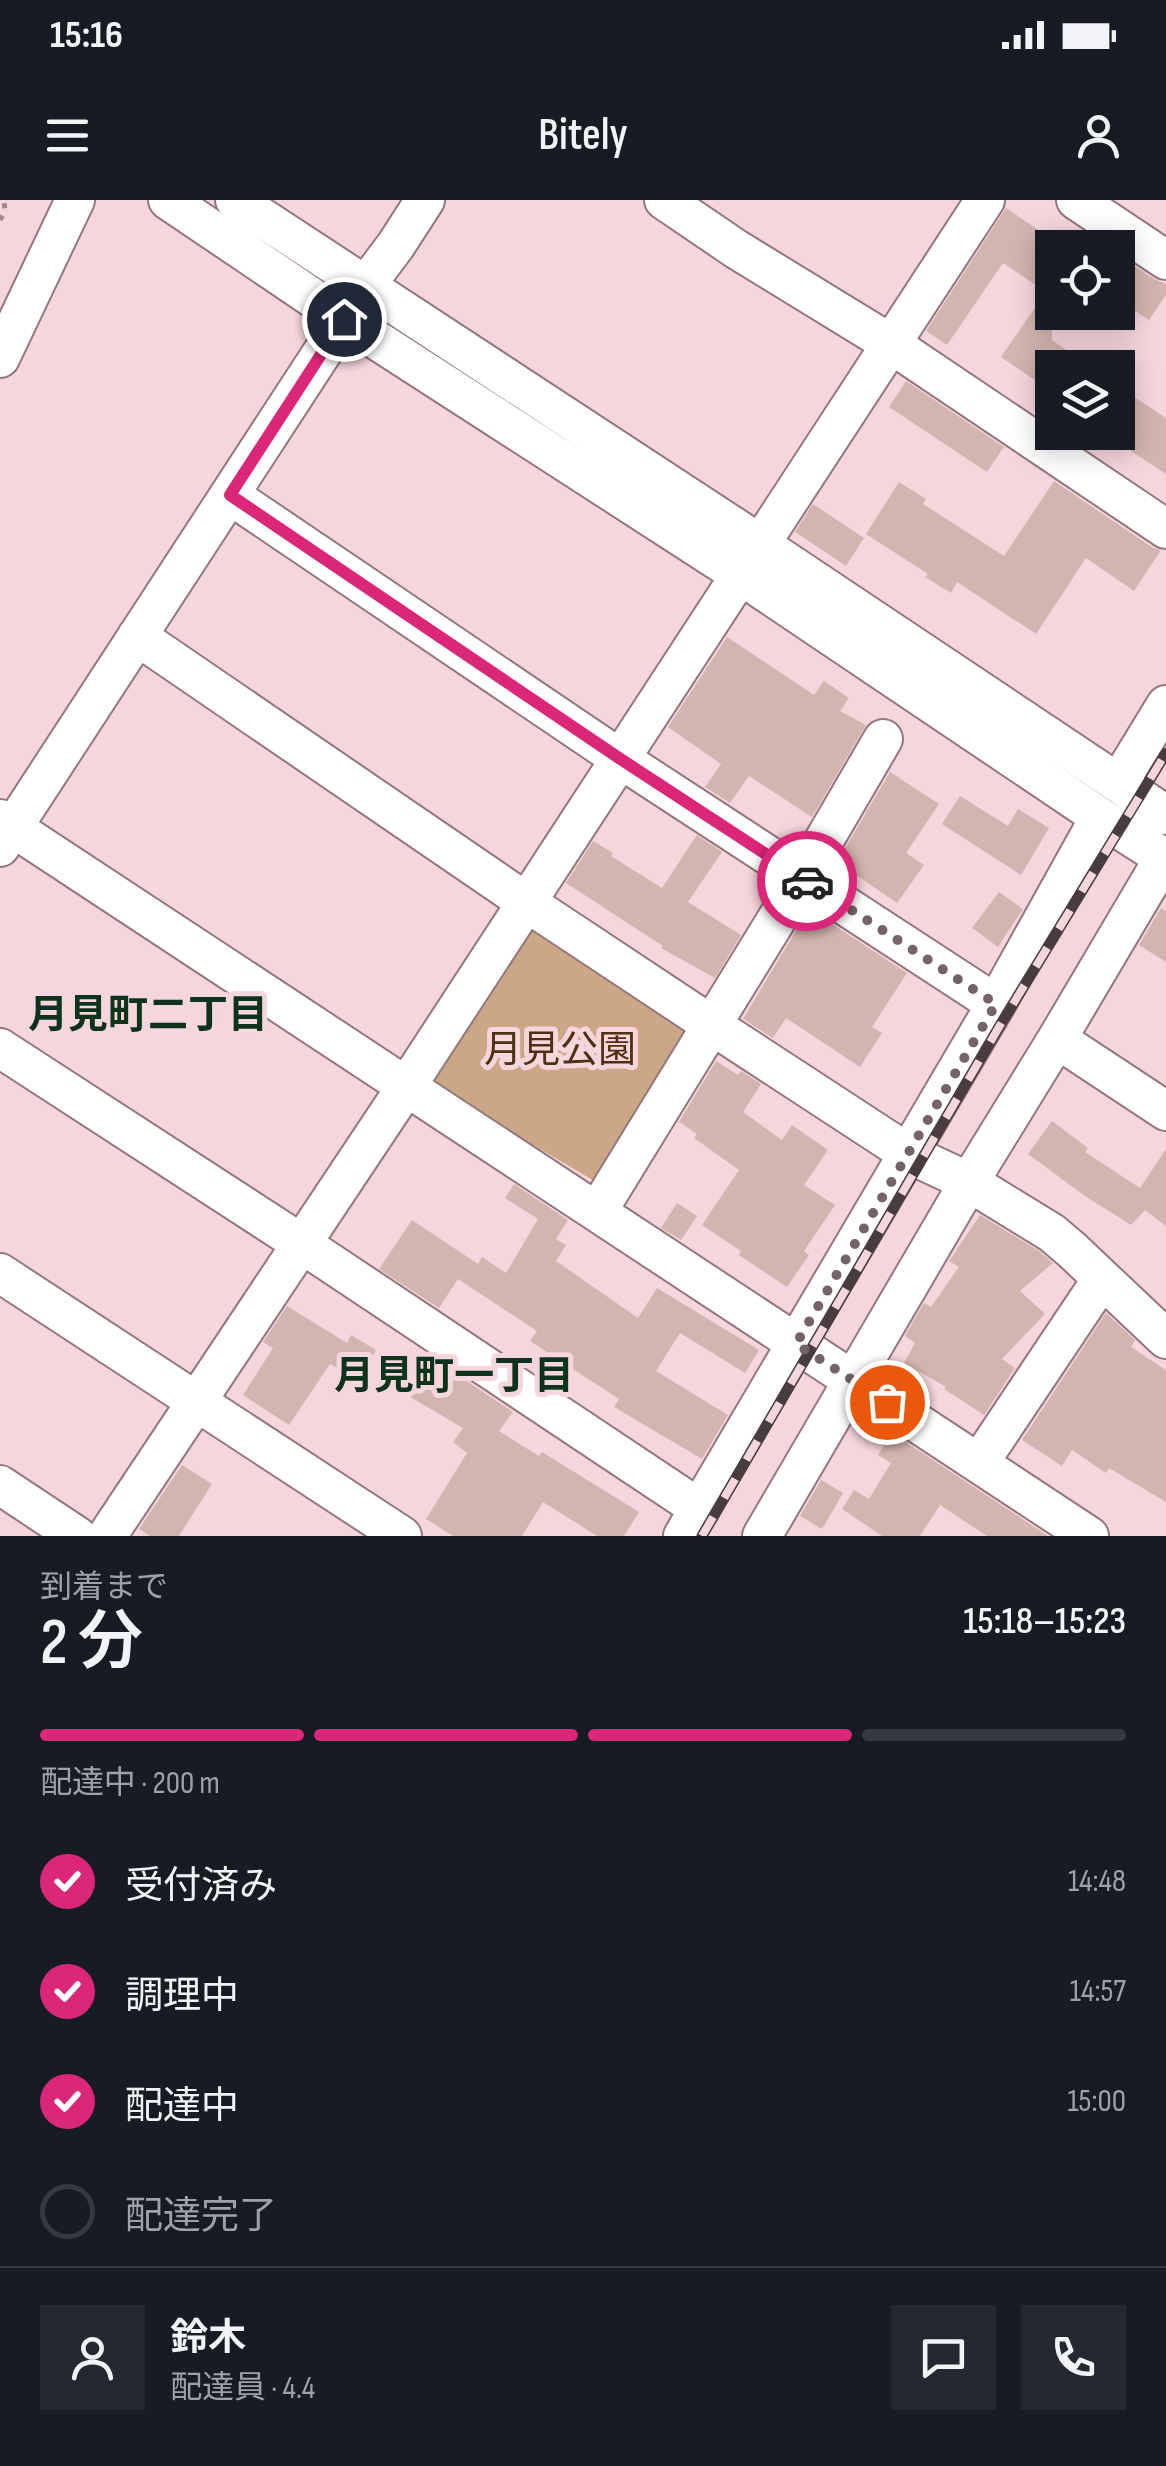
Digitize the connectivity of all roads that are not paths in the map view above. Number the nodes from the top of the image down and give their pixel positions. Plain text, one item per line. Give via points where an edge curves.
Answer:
1 (75, 200) edge
2 (168, 200) edge
3 (235, 200) edge
4 (425, 200) edge
5 (664, 200) edge
6 (985, 200) edge
7 (1076, 200) edge
8 (1166, 260) edge
9 (366, 285) junction
10 (344, 319) junction
11 (891, 344) junction
12 (0, 358) edge
13 (230, 495) junction
14 (1166, 529) edge
15 (750, 559) junction
16 (138, 636) junction
17 (1166, 706) edge
18 (883, 739) dead end
19 (619, 758) junction
20 (1119, 782) junction
21 (1166, 815) edge
22 (1100, 818) junction
23 (4, 831) edge
24 (1165, 859) edge
25 (802, 878) junction
26 (526, 902) junction
27 (996, 1004) junction
28 (713, 1026) junction
29 (1057, 1039) junction
30 (0, 1048) edge
31 (406, 1087) junction
32 (1166, 1111) edge
33 (909, 1154) junction
34 (968, 1182) junction
35 (596, 1212) junction
36 (302, 1244) junction
37 (0, 1273) edge
38 (1102, 1278) junction
39 (1166, 1339) edge
40 (796, 1344) junction
41 (854, 1380) junction
42 (197, 1401) junction
43 (979, 1464) junction
44 (0, 1485) edge
45 (691, 1522) edge
46 (77, 1536) edge
47 (107, 1536) edge
48 (402, 1536) edge
49 (762, 1536) edge
50 (1088, 1536) edge

1 - 12 street
2 - 10 street
3 - 9 street
4 - 9 street
5 - 11 street
6 - 11 street
7 - 8 street
9 - 15 street
10 - 13 street
10 - 15 street
11 - 14 street
11 - 15 street
13 - 16 street
13 - 19 street
15 - 19 street
15 - 20 street
15 - 22 street
16 - 23 street
16 - 26 street
17 - 20 street
18 - 25 street
19 - 25 street
19 - 26 street
20 - 21 street
22 - 24 street
22 - 27 street
23 - 31 street
24 - 29 street
25 - 27 street
25 - 28 street
26 - 28 street
26 - 31 street
27 - 33 street
28 - 33 street
28 - 35 street
29 - 32 street
29 - 34 street
30 - 36 street
31 - 35 street
31 - 36 street
33 - 34 street
33 - 40 street
34 - 38 street via 1052,1233
34 - 41 street
35 - 40 street
36 - 42 street
36 - 45 street
37 - 42 street
38 - 39 street
38 - 43 street
40 - 41 street
40 - 45 street
41 - 43 street
41 - 49 street
42 - 47 street
42 - 48 street
43 - 50 street
44 - 46 street

